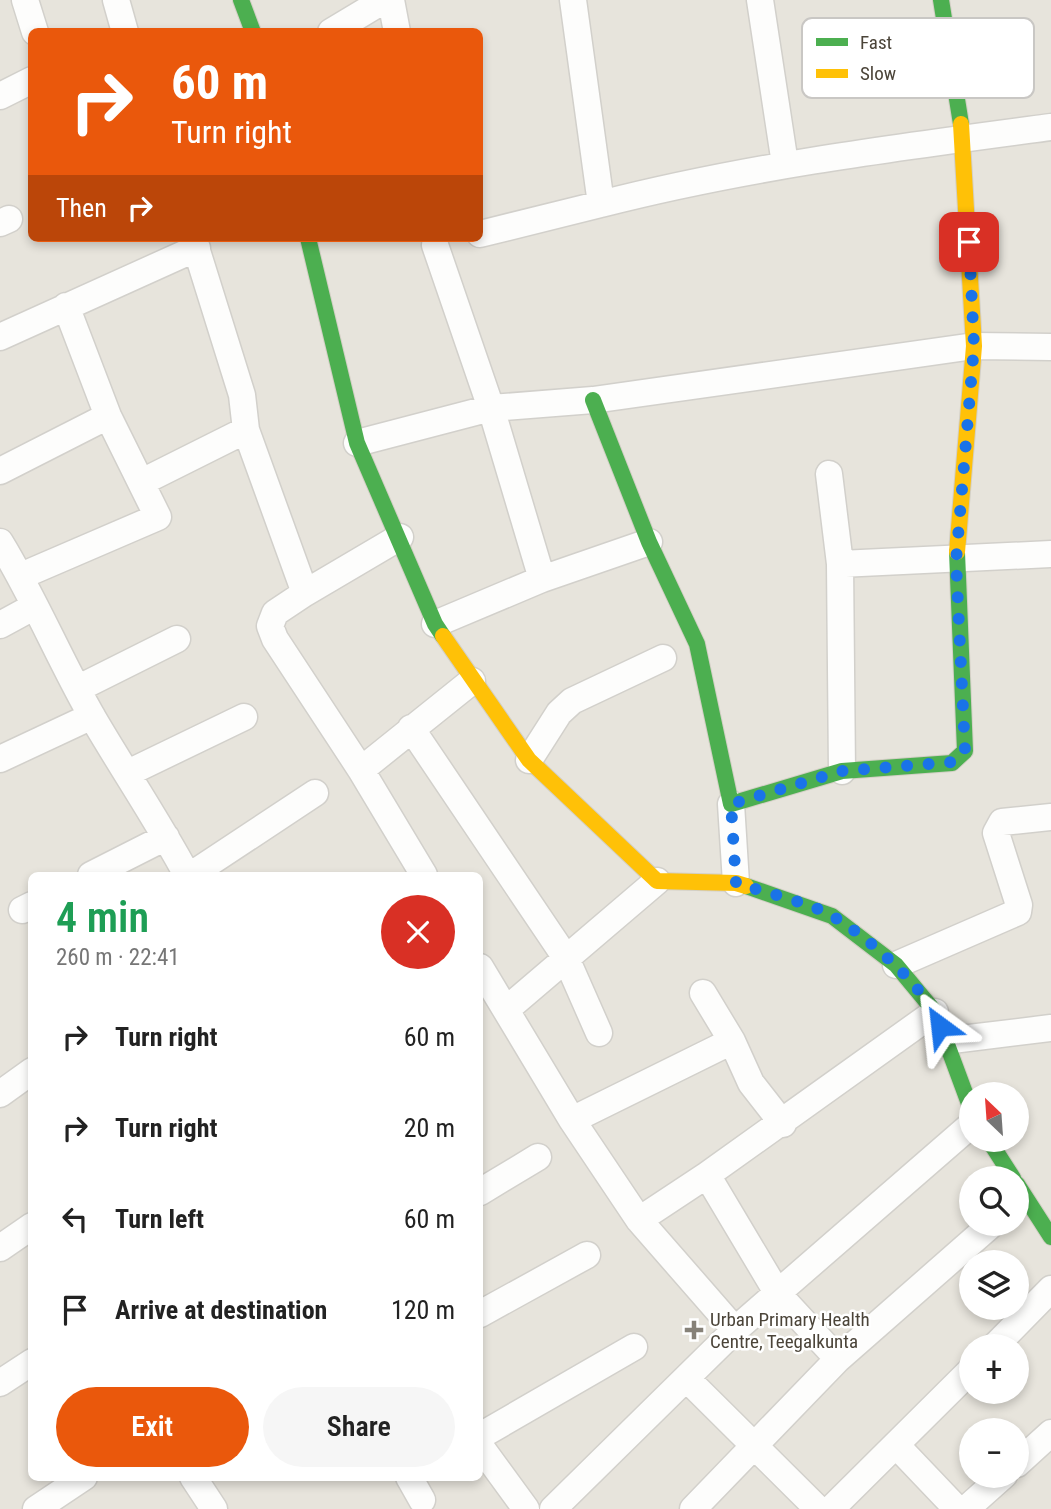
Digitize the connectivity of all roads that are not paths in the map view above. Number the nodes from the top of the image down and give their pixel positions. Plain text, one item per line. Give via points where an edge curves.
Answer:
1 (26, 0) edge
2 (116, 0) edge
3 (241, 0) edge
4 (384, 0) edge
5 (391, 0) edge
6 (573, 0) edge
7 (760, 0) edge
8 (941, 0) edge
9 (944, 18) edge
10 (34, 28) edge
11 (124, 28) edge
12 (252, 28) edge
13 (338, 28) edge
14 (396, 28) edge
15 (28, 82) edge
16 (0, 96) edge
17 (957, 98) edge
18 (1051, 127) edge
19 (963, 139) junction
20 (785, 164) junction
21 (601, 204) junction
22 (483, 233) edge
23 (309, 242) edge
24 (435, 242) edge
25 (195, 243) edge
26 (66, 306) junction
27 (0, 337) edge
28 (974, 346) junction
29 (1051, 347) edge
30 (593, 400) junction
31 (491, 408) junction
32 (108, 416) junction
33 (246, 430) junction
34 (357, 443) junction
35 (0, 471) edge
36 (829, 474) dead end
37 (142, 482) junction
38 (400, 537) junction
39 (0, 542) edge
40 (649, 542) junction
41 (1051, 554) edge
42 (956, 561) junction
43 (840, 564) junction
44 (21, 576) junction
45 (542, 579) junction
46 (305, 593) junction
47 (35, 606) junction
48 (435, 624) junction
49 (0, 625) edge
50 (177, 639) dead end
51 (663, 658) dead end
52 (472, 681) junction
53 (79, 688) junction
54 (92, 716) junction
55 (244, 717) dead end
56 (411, 728) junction
57 (0, 759) edge
58 (529, 760) junction
59 (361, 770) junction
60 (842, 771) junction
61 (128, 773) junction
62 (315, 793) dead end
63 (731, 804) junction
64 (1051, 817) edge
65 (166, 837) junction
66 (97, 872) edge
67 (187, 872) edge
68 (194, 872) edge
69 (422, 872) edge
70 (657, 881) junction
71 (736, 883) junction
72 (566, 958) junction
73 (896, 965) junction
74 (483, 972) edge
75 (703, 993) dead end
76 (507, 1009) junction
77 (935, 1012) junction
78 (1051, 1028) edge
79 (598, 1033) dead end
80 (732, 1041) junction
81 (944, 1041) junction
82 (28, 1074) edge
83 (960, 1082) edge
84 (0, 1094) edge
85 (572, 1119) junction
86 (783, 1124) junction
87 (959, 1136) edge
88 (538, 1157) dead end
89 (707, 1175) junction
90 (483, 1190) edge
91 (1029, 1206) edge
92 (639, 1220) junction
93 (28, 1229) edge
94 (978, 1236) edge
95 (1051, 1237) edge
96 (0, 1248) edge
97 (587, 1255) dead end
98 (1051, 1289) edge
99 (778, 1294) junction
100 (483, 1312) edge
101 (735, 1330) junction
102 (1007, 1334) edge
103 (634, 1347) dead end
104 (838, 1359) junction
105 (28, 1365) edge
106 (688, 1380) junction
107 (959, 1382) edge
108 (0, 1383) edge
109 (1051, 1433) edge
110 (483, 1434) edge
111 (754, 1446) junction
112 (898, 1446) junction
113 (483, 1450) edge
114 (1029, 1453) edge
115 (78, 1481) edge
116 (196, 1481) edge
117 (989, 1488) edge
118 (36, 1509) edge
119 (214, 1509) edge
120 (526, 1509) edge
121 (553, 1509) edge
122 (693, 1509) edge
123 (818, 1509) edge
124 (831, 1509) edge
125 (957, 1509) edge
126 (966, 1509) edge

1 - 10 street
2 - 11 street
3 - 12 street
4 - 13 street
5 - 14 street
6 - 21 street
7 - 20 street
8 - 9 street
15 - 16 street
17 - 19 street
18 - 19 street
19 - 20 street
19 - 28 street
20 - 21 street
21 - 22 street
23 - 34 street
24 - 31 street
25 - 26 street
25 - 33 street via 242,395
26 - 27 street
26 - 32 street
28 - 29 street
28 - 30 street
28 - 42 street
30 - 31 street
30 - 40 street
31 - 34 street
31 - 45 street
32 - 35 street
32 - 37 street
33 - 37 street
33 - 46 street
34 - 38 street
36 - 43 street
37 - 44 street via 158,517
38 - 46 street
38 - 48 street
39 - 44 street
40 - 45 street
40 - 63 street via 697,644
41 - 42 street
42 - 43 street
42 - 60 street via 965,751 952,762
43 - 60 street
44 - 47 street
45 - 48 street
46 - 59 street via 275,613 270,626
47 - 49 street
47 - 53 street
48 - 52 street
50 - 53 street
51 - 58 street via 572,701
52 - 56 street
52 - 58 street
53 - 54 street
54 - 57 street
54 - 61 street
55 - 61 street
56 - 59 street
56 - 72 street
58 - 70 street
59 - 69 street
60 - 63 street
61 - 65 street
62 - 68 street
63 - 71 street
64 - 73 street via 1002,822 997,828 1018,912
65 - 66 street
65 - 67 street
70 - 71 street
70 - 72 street
71 - 73 street via 832,916
72 - 76 street
72 - 79 street
73 - 77 street
74 - 76 street
75 - 80 street
76 - 85 street
77 - 81 street
77 - 86 street
78 - 81 street
80 - 85 street
80 - 86 street via 751,1083
81 - 83 street
82 - 84 street
85 - 92 street
86 - 89 street
87 - 99 street
88 - 90 street
89 - 92 street
89 - 99 street
91 - 95 street
92 - 101 street
93 - 96 street
94 - 104 street
97 - 100 street
98 - 102 street
99 - 101 street
99 - 104 street
101 - 106 street
103 - 110 street
104 - 111 street
105 - 108 street
106 - 111 street
106 - 121 street
107 - 112 street
109 - 114 street
111 - 122 street
111 - 123 street
112 - 124 street
112 - 125 street
113 - 120 street
115 - 118 street
116 - 119 street
117 - 126 street

